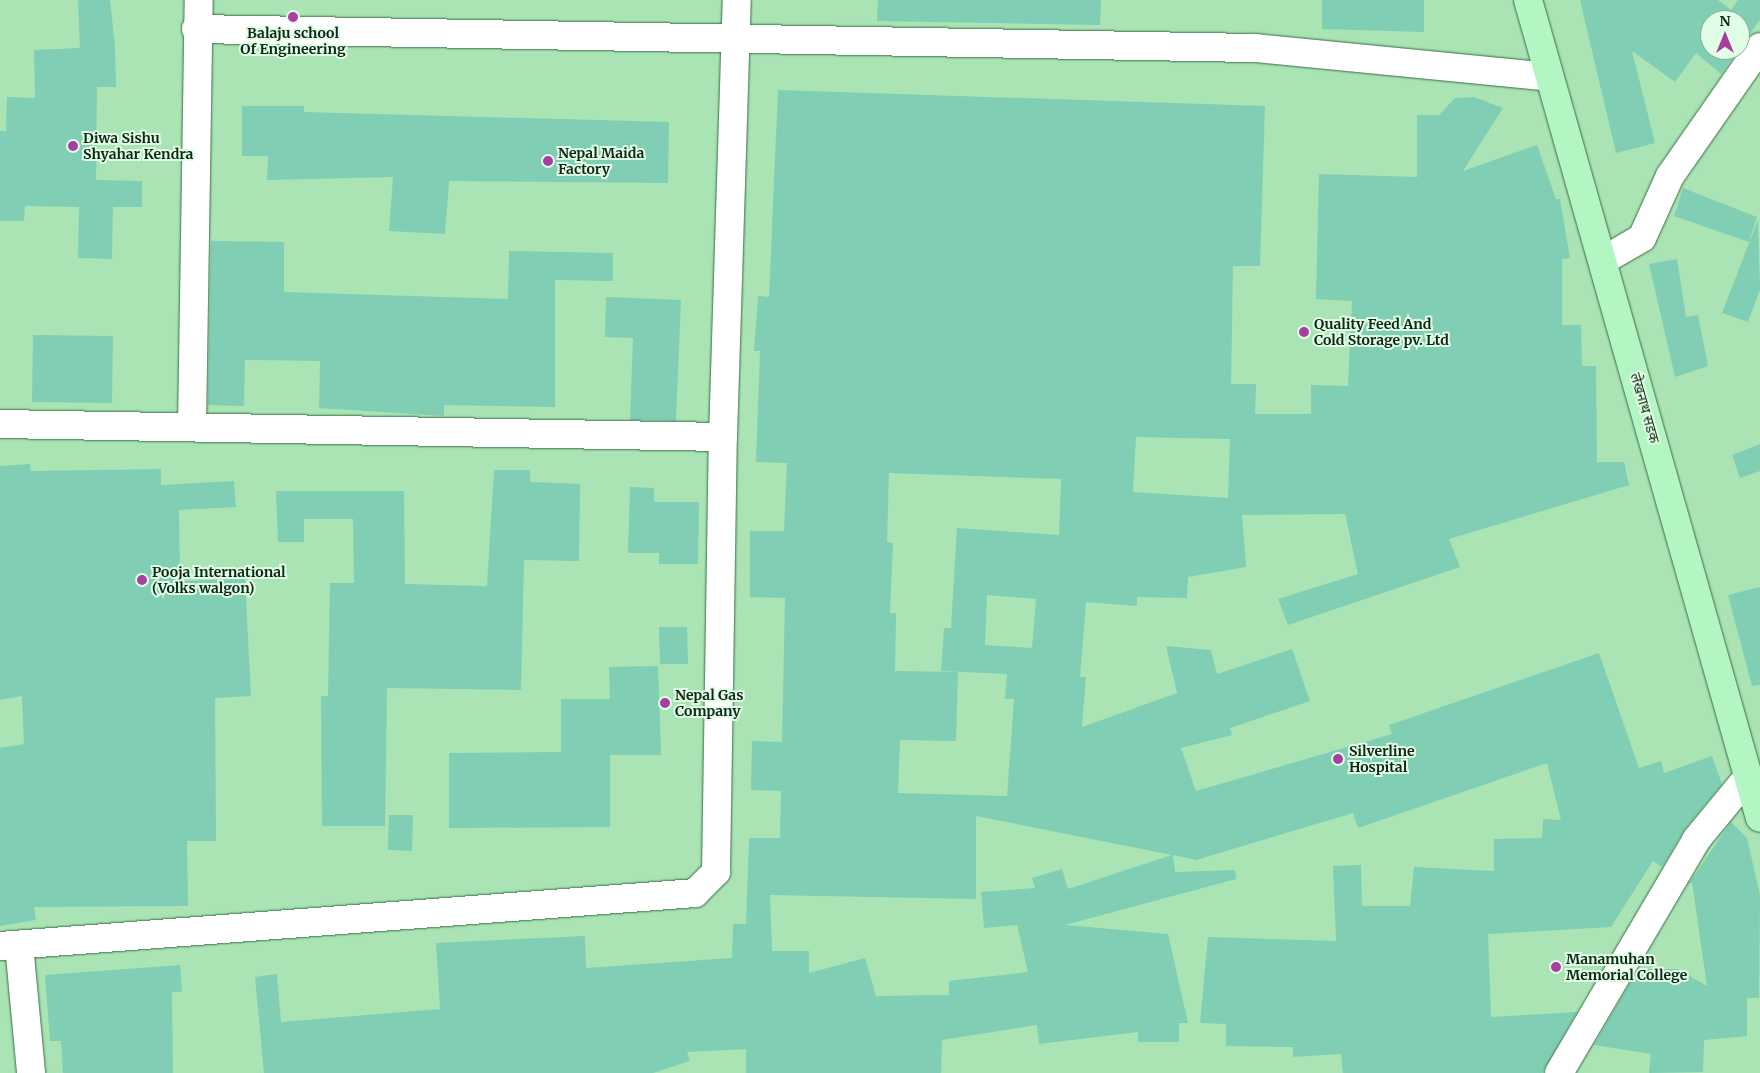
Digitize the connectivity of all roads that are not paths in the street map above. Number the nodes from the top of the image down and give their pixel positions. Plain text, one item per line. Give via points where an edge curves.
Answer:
1 (199, 0) edge
2 (737, 0) edge
3 (1528, 0) edge
4 (196, 29) junction
5 (736, 37) junction
6 (1760, 47) edge
7 (1549, 77) junction
8 (1604, 260) junction
9 (0, 424) edge
10 (192, 428) junction
11 (722, 437) junction
12 (1748, 777) junction
13 (1760, 818) edge
14 (10, 946) edge
15 (31, 1073) edge
16 (1559, 1073) edge

1 - 4 street
2 - 5 street
3 - 7 main road, लेखनाथ सडक
4 - 5 street
4 - 10 street
5 - 7 street via 1255,48
5 - 11 street
6 - 8 street via 1670,176 1642,238
7 - 8 main road, लेखनाथ सडक
8 - 12 main road, लेखनाथ सडक
9 - 10 street
10 - 11 street
11 - 14 street via 716,872 695,893
12 - 13 main road, लेखनाथ सडक
12 - 16 street via 1696,840
14 - 15 street

